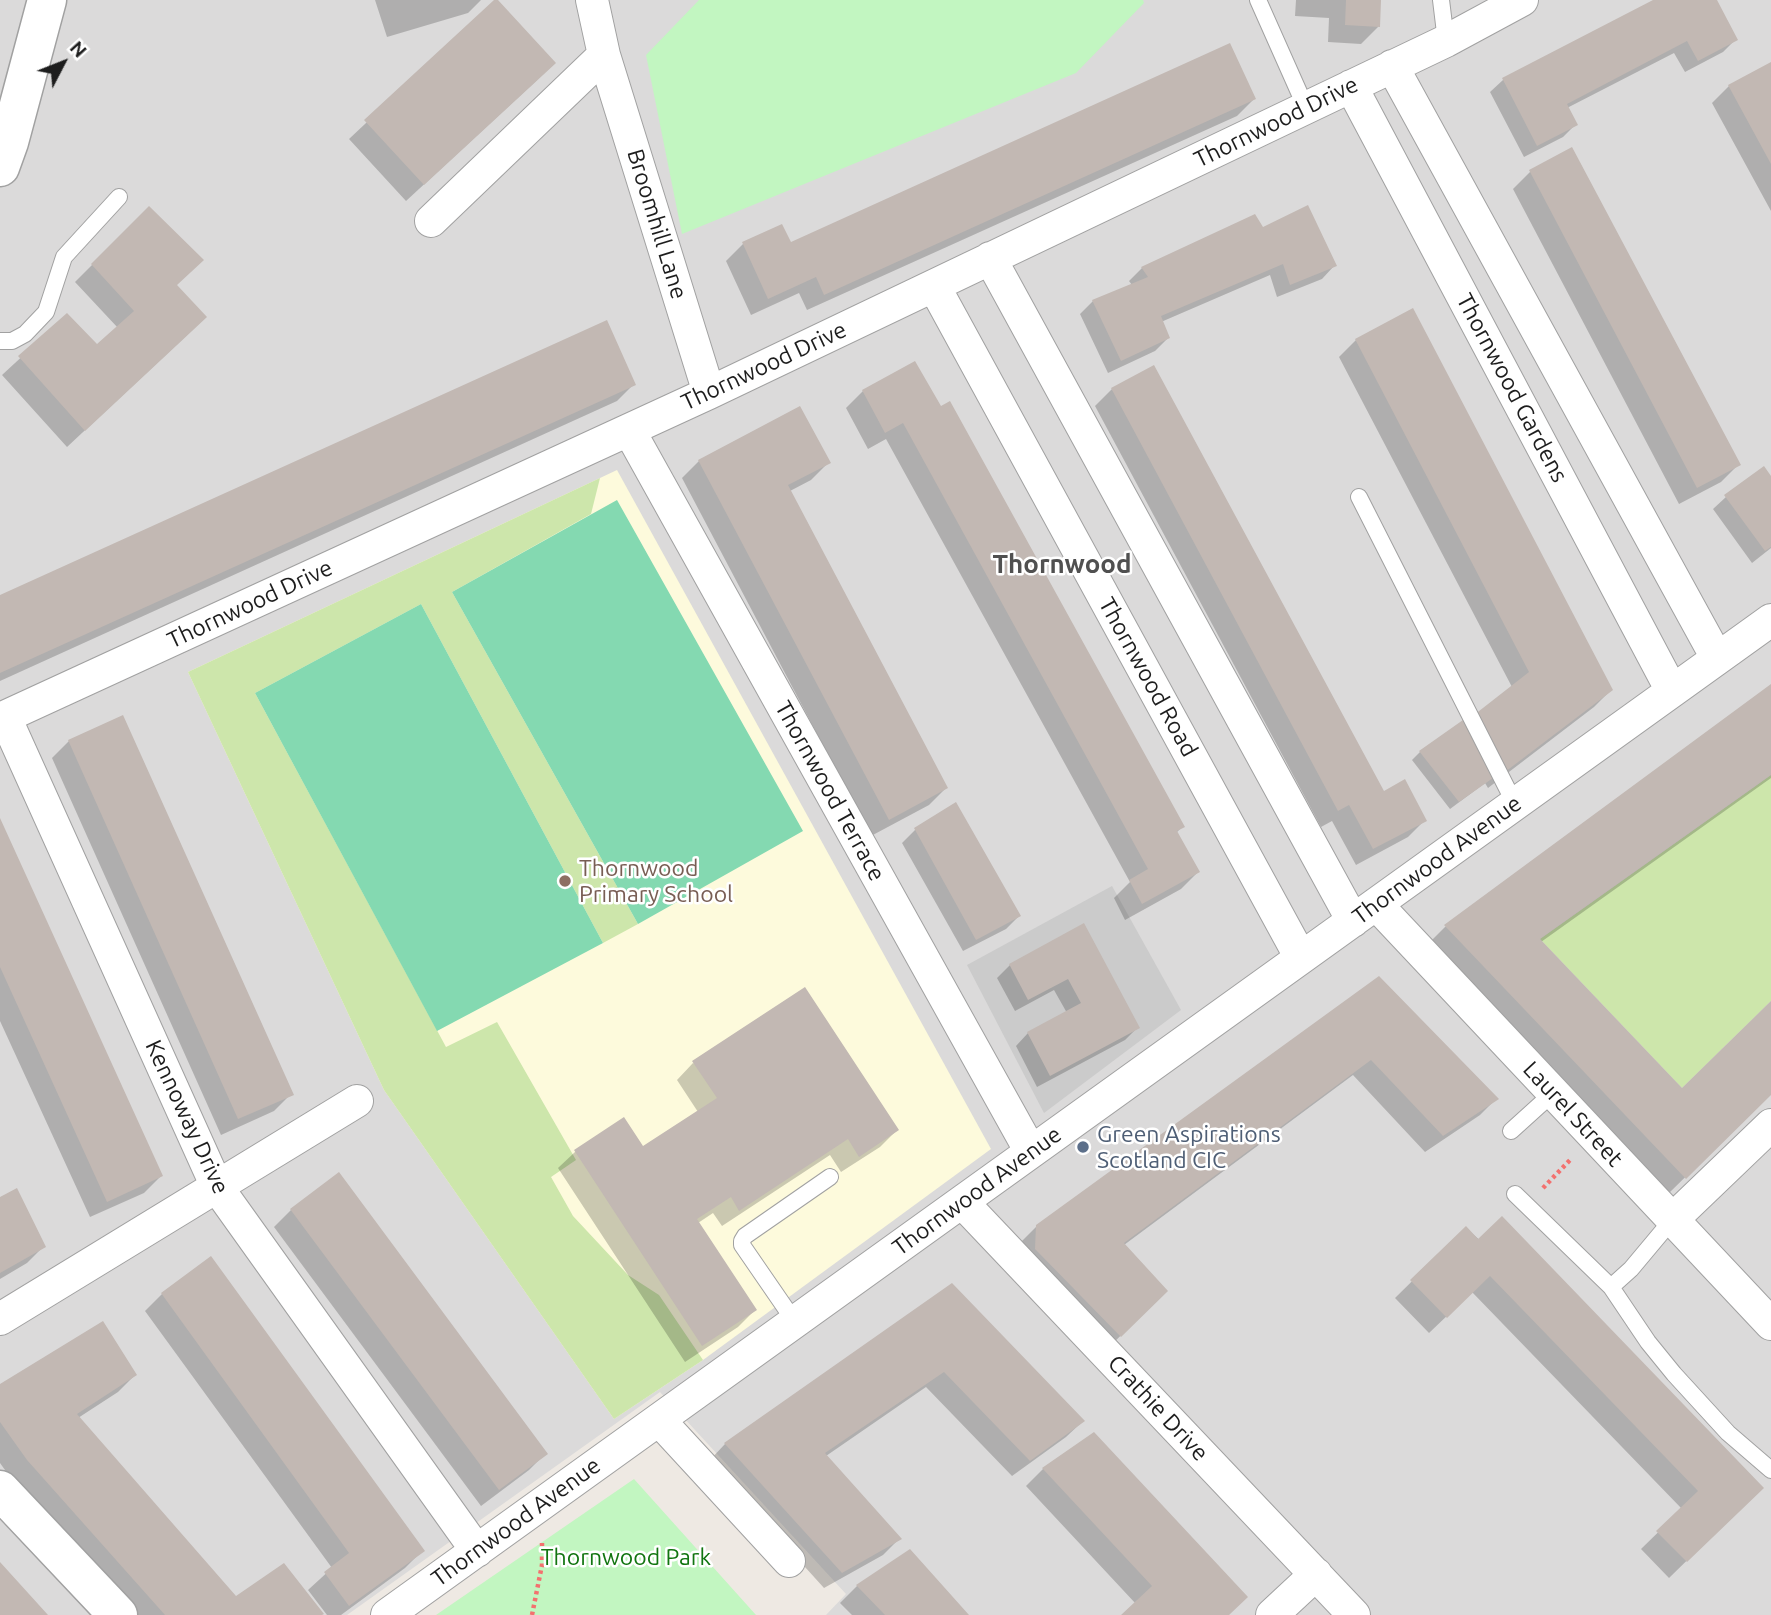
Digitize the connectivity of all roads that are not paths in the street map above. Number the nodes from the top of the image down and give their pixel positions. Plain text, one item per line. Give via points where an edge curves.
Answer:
1 (47, 0) edge
2 (592, 0) edge
3 (1258, 0) edge
4 (1441, 0) edge
5 (1522, 0) edge
6 (1446, 41) junction
7 (604, 55) junction
8 (1392, 66) junction
9 (1351, 86) junction
10 (1306, 107) junction
11 (0, 167) edge
12 (119, 197) dead end
13 (431, 220) dead end
14 (990, 258) junction
15 (933, 286) junction
16 (0, 341) edge
17 (709, 393) junction
18 (629, 429) junction
19 (1359, 497) dead end
20 (1771, 620) edge
21 (1717, 658) junction
22 (1672, 691) junction
23 (2, 718) edge
24 (1515, 804) junction
25 (1364, 912) junction
26 (1301, 958) junction
27 (1553, 1093) junction
28 (357, 1101) dead end
29 (1771, 1125) edge
30 (1511, 1131) dead end
31 (1031, 1152) junction
32 (830, 1177) dead end
33 (216, 1186) junction
34 (1515, 1194) dead end
35 (962, 1202) junction
36 (1672, 1220) junction
37 (1611, 1287) junction
38 (0, 1319) edge
39 (794, 1322) junction
40 (1771, 1324) edge
41 (659, 1420) junction
42 (1771, 1470) edge
43 (0, 1490) edge
44 (477, 1551) junction
45 (789, 1561) dead end
46 (1316, 1574) junction
47 (118, 1615) edge
48 (387, 1615) edge
49 (1272, 1615) edge
50 (1354, 1615) edge

1 - 11 street
2 - 7 street, Broomhill Lane
3 - 10 lane
4 - 6 lane
5 - 6 street, Thornwood Drive
6 - 8 street, Thornwood Drive
7 - 13 street
7 - 17 street, Broomhill Lane
8 - 9 street, Thornwood Drive
8 - 21 street
9 - 10 street, Thornwood Drive
9 - 22 street, Thornwood Gardens
10 - 14 street, Thornwood Drive
12 - 16 lane via 64,257 46,312 25,334
14 - 15 street, Thornwood Drive
14 - 25 street
15 - 17 street, Thornwood Drive
15 - 26 street, Thornwood Road
17 - 18 street, Thornwood Drive
18 - 23 street, Thornwood Drive
18 - 31 street, Thornwood Terrace
19 - 24 lane
20 - 21 street, Thornwood Avenue
21 - 22 street, Thornwood Avenue
22 - 24 street, Thornwood Avenue
23 - 33 street, Kennoway Drive
24 - 25 street, Thornwood Avenue
25 - 26 street, Thornwood Avenue
25 - 27 street, Laurel Street
26 - 31 street, Thornwood Avenue
27 - 30 lane
27 - 36 street, Laurel Street
28 - 33 street
29 - 36 street
31 - 35 street, Thornwood Avenue
32 - 39 lane via 742,1241
33 - 38 street
33 - 44 street, Kennoway Drive
34 - 37 lane
35 - 39 street, Thornwood Avenue
35 - 46 street, Crathie Drive
36 - 37 lane
36 - 40 street, Laurel Street
37 - 42 lane via 1674,1374 1728,1433
39 - 41 street, Thornwood Avenue
41 - 44 street, Thornwood Avenue
41 - 45 street
43 - 47 street
44 - 48 street, Thornwood Avenue
46 - 49 street
46 - 50 street, Crathie Drive

